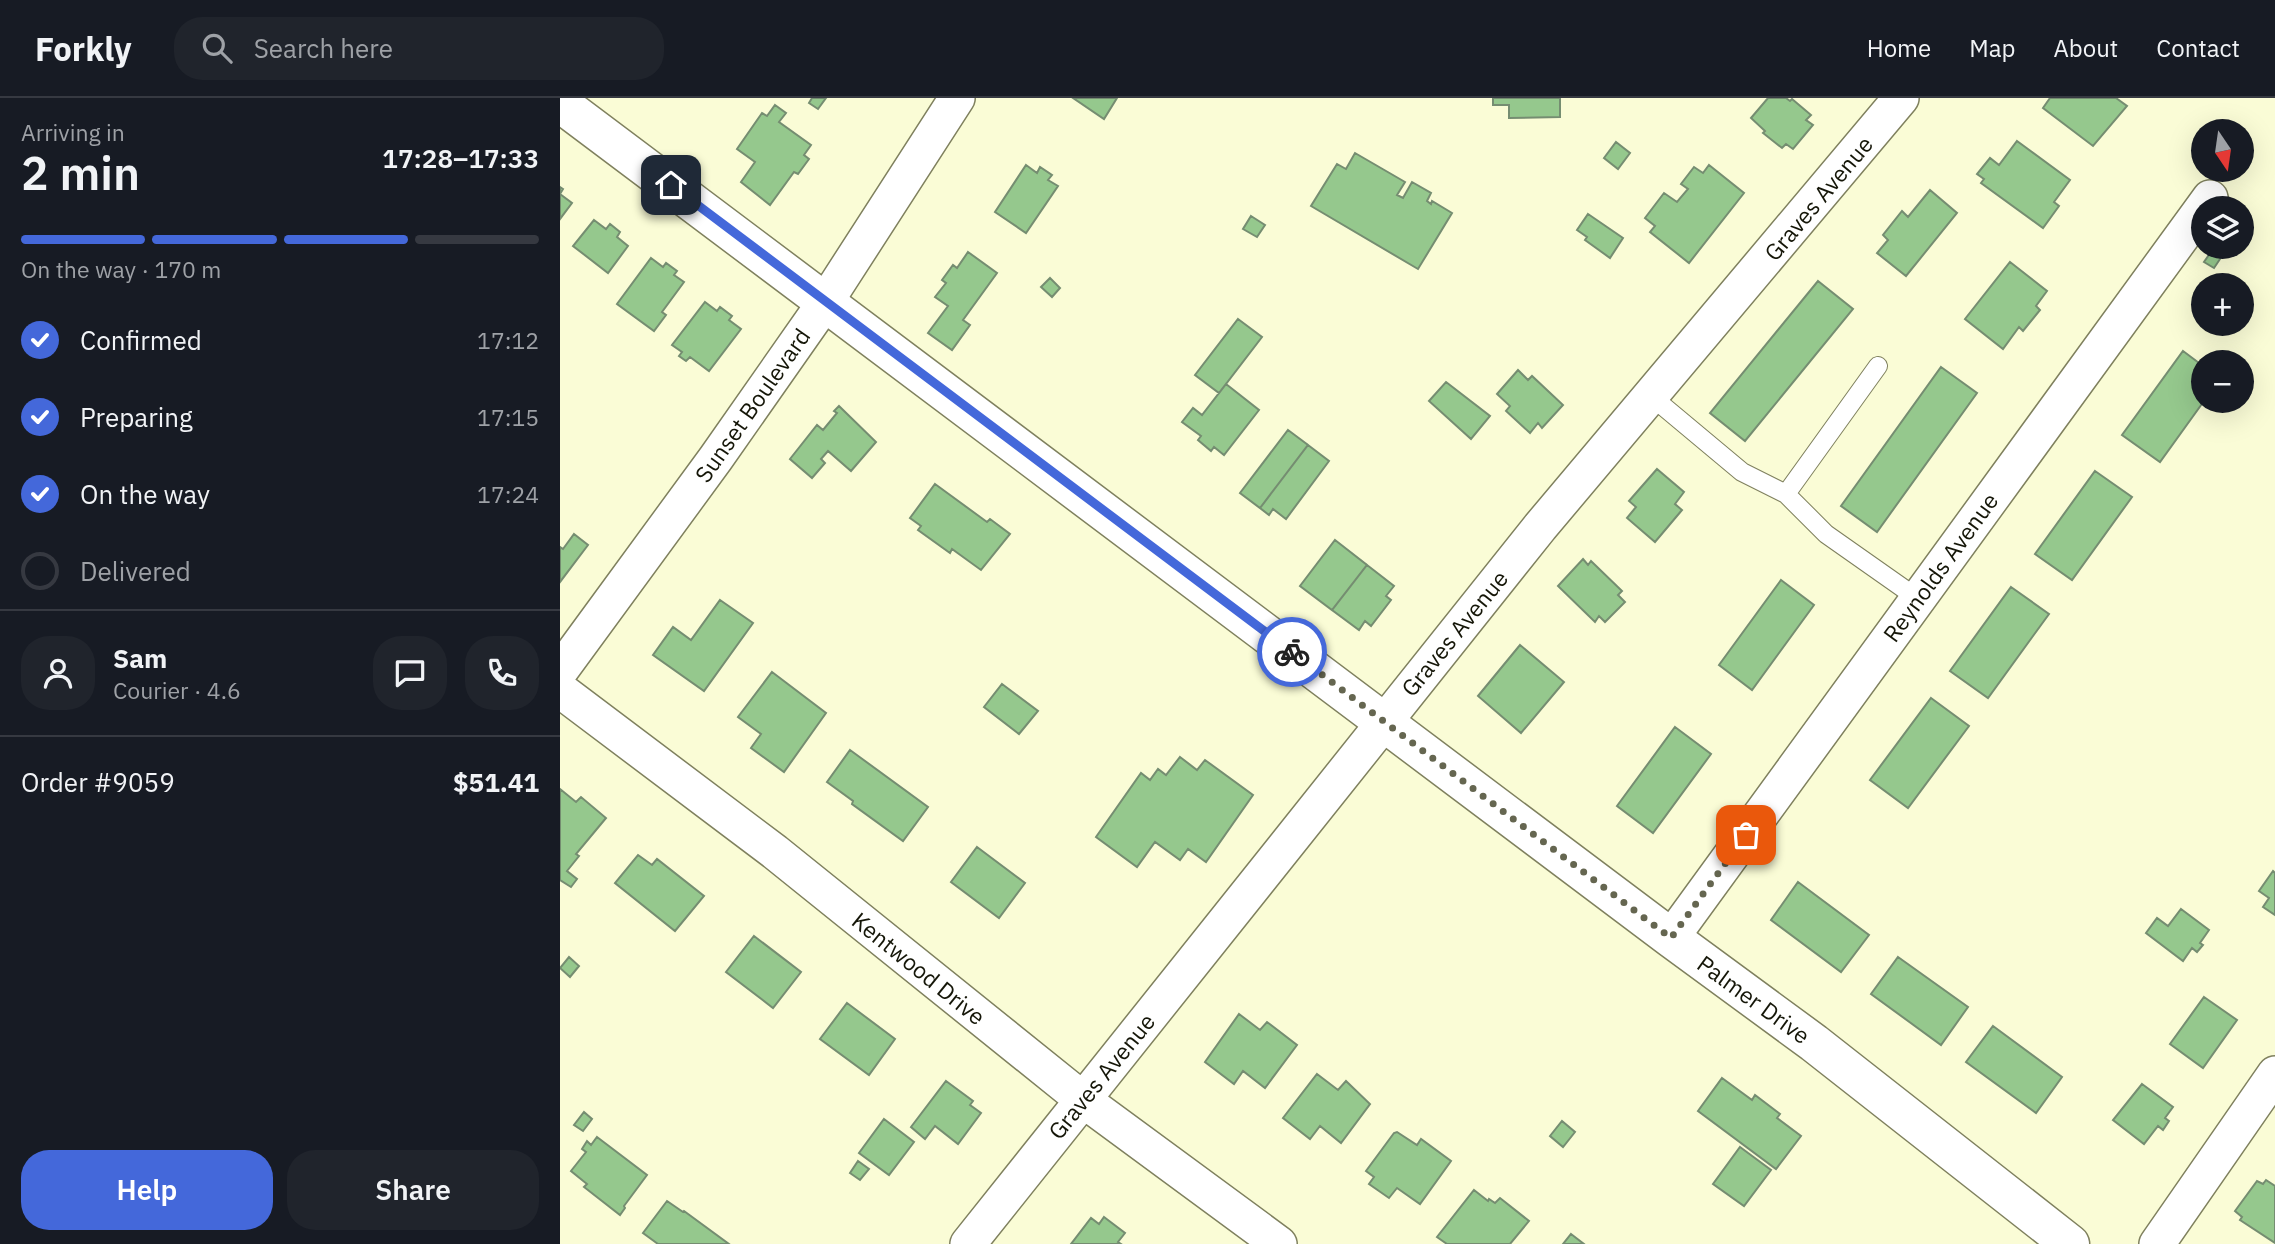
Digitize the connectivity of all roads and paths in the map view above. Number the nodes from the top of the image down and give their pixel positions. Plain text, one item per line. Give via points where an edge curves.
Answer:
1 (957, 98) edge
2 (1901, 98) edge
3 (560, 103) edge
4 (2191, 224) edge
5 (825, 301) junction
6 (1878, 366) dead end
7 (1651, 396) junction
8 (1786, 494) junction
9 (1917, 598) junction
10 (560, 671) edge
11 (560, 690) edge
12 (1383, 721) junction
13 (1671, 938) junction
14 (2275, 1074) edge
15 (1082, 1099) junction
16 (968, 1244) edge
17 (1279, 1244) edge
18 (2070, 1244) edge
19 (2157, 1244) edge

1 - 5 street, Sunset Boulevard
2 - 7 street, Graves Avenue
3 - 5 street, Palmer Drive
4 - 9 street, Reynolds Avenue
5 - 10 street, Sunset Boulevard
5 - 12 street, Palmer Drive
6 - 8 lane
7 - 8 lane via 1742,472
7 - 12 street, Graves Avenue
8 - 9 lane via 1826,534
9 - 13 street, Reynolds Avenue
11 - 15 street, Kentwood Drive via 775,852
12 - 13 street, Palmer Drive
12 - 15 street, Graves Avenue
13 - 18 street, Palmer Drive via 1814,1042
14 - 19 street
15 - 16 street, Graves Avenue
15 - 17 street, Kentwood Drive

